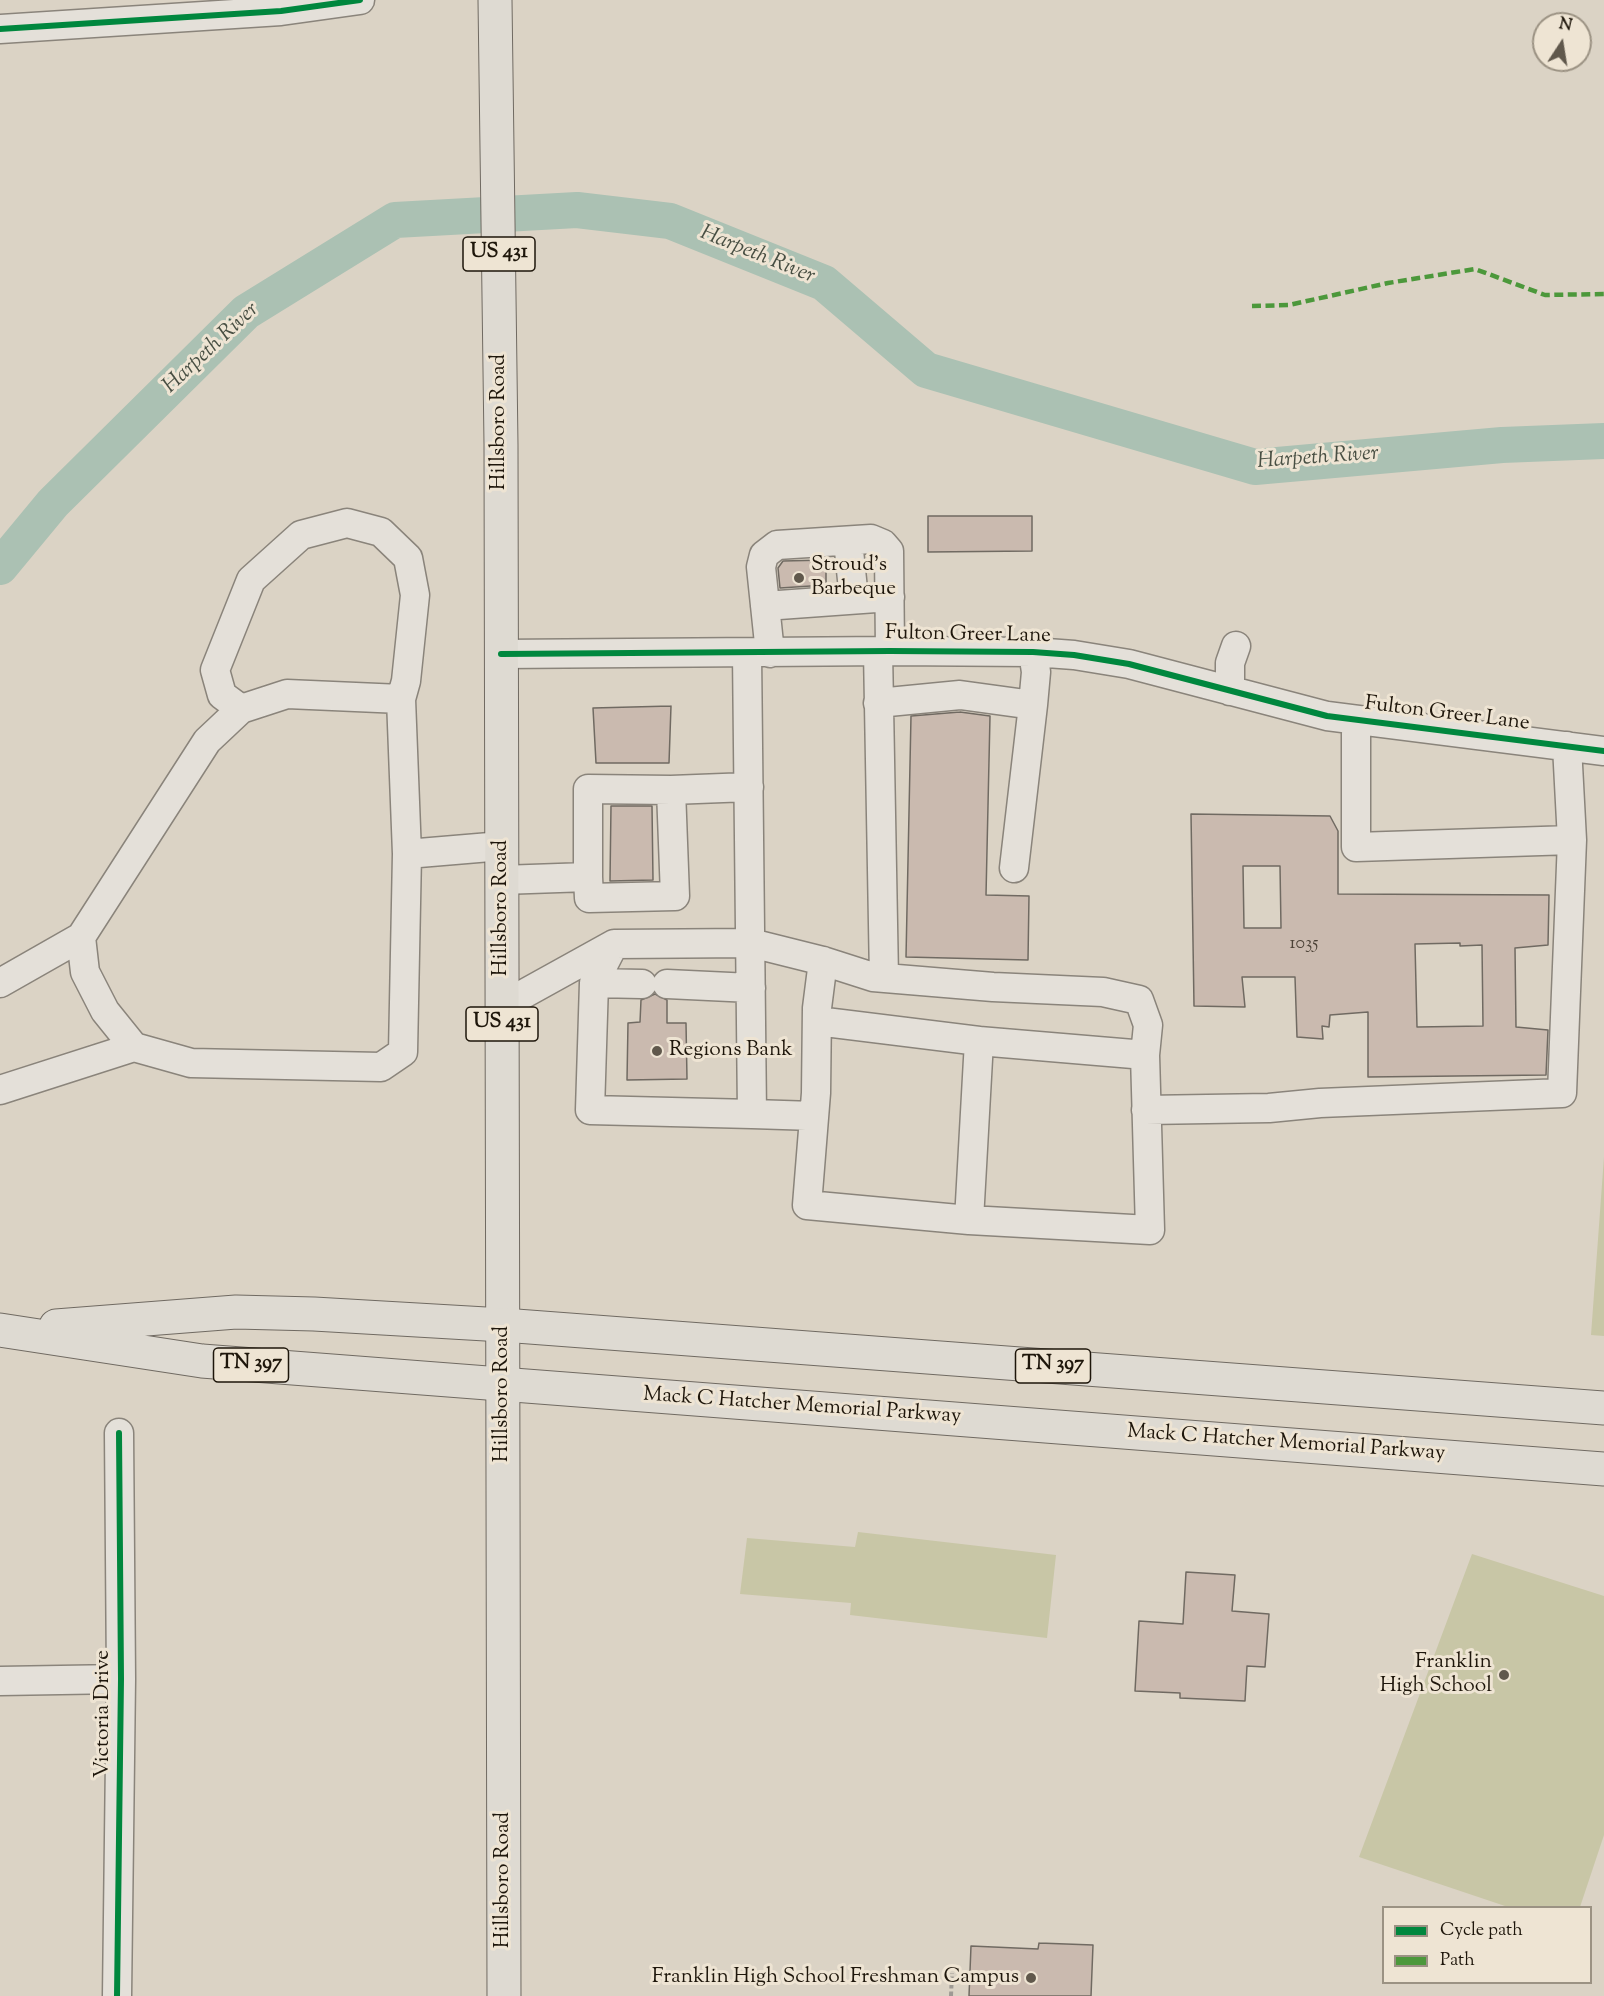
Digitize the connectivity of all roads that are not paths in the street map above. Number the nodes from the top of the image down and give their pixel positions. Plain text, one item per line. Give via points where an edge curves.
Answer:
1 (360, 0) edge
2 (495, 0) edge
3 (0, 29) edge
4 (848, 541) junction
5 (890, 597) junction
6 (854, 599) junction
7 (765, 606) junction
8 (1236, 646) dead end
9 (884, 651) junction
10 (1033, 652) junction
11 (759, 653) junction
12 (501, 654) junction
13 (1230, 691) junction
14 (401, 699) junction
15 (878, 703) junction
16 (1033, 705) junction
17 (241, 709) junction
18 (1356, 721) junction
19 (1567, 746) junction
20 (1604, 751) edge
21 (749, 787) junction
22 (671, 790) junction
23 (1572, 840) junction
24 (502, 846) junction
25 (406, 854) junction
26 (1014, 867) dead end
27 (588, 877) junction
28 (501, 880) junction
29 (81, 938) junction
30 (744, 943) junction
31 (614, 944) junction
32 (823, 961) junction
33 (884, 978) junction
34 (0, 983) edge
35 (594, 983) junction
36 (751, 988) junction
37 (502, 1006) junction
38 (817, 1021) junction
39 (979, 1041) junction
40 (134, 1047) junction
41 (1145, 1055) junction
42 (0, 1090) edge
43 (1146, 1110) junction
44 (752, 1114) junction
45 (814, 1116) junction
46 (969, 1220) junction
47 (503, 1325) junction
48 (1, 1330) edge
49 (503, 1384) junction
50 (1604, 1408) edge
51 (119, 1433) dead end
52 (1604, 1468) edge
53 (121, 1679) junction
54 (0, 1681) edge
55 (117, 1996) edge
56 (504, 1996) edge

1 - 3 street via 281,11
2 - 12 main road, Hillsboro Road / US 431
4 - 5 street via 871,539 889,551
4 - 6 street
4 - 7 street via 777,545 764,555 761,567
5 - 6 street
5 - 9 street
6 - 7 street
7 - 11 street
8 - 13 street via 1230,663
9 - 10 street, Fulton Greer Lane
9 - 11 street, Fulton Greer Lane
9 - 15 street
10 - 13 street, Fulton Greer Lane via 1108,660
10 - 16 street
11 - 12 street, Fulton Greer Lane
11 - 21 street
12 - 24 main road, Hillsboro Road / US 431
13 - 18 street, Fulton Greer Lane
14 - 17 street via 287,694
14 - 17 street via 415,595 408,558 381,532 347,523 301,535 251,580 215,670 222,695
14 - 25 street
15 - 16 street via 960,695
15 - 33 street
16 - 26 street
17 - 29 street via 207,741
18 - 19 street, Fulton Greer Lane
18 - 23 street via 1356,848
19 - 20 street, Fulton Greer Lane
19 - 23 street
21 - 22 street
21 - 30 street
22 - 27 street via 588,789
22 - 27 street via 675,896 589,898
23 - 43 street via 1562,1093 1269,1108
24 - 25 street
24 - 28 main road, Hillsboro Road / US 431
25 - 40 street via 403,1052 381,1067 191,1063
27 - 28 street
28 - 37 main road, Hillsboro Road / US 431
29 - 34 street
29 - 40 street via 85,972 105,1011
30 - 31 street
30 - 32 street
30 - 36 street
31 - 35 street
31 - 37 street
32 - 33 street
32 - 38 street
33 - 41 street via 1103,992 1139,1000 1148,1024
35 - 36 street
35 - 44 street via 590,1110
36 - 44 street
37 - 47 main road, Hillsboro Road / US 431
38 - 39 street
38 - 45 street
39 - 41 street
39 - 46 street
40 - 42 street
41 - 43 street
43 - 46 street via 1150,1230
44 - 45 street
45 - 46 street via 807,1205
47 - 48 main road, Mack C Hatcher Memorial Parkway / TN 397 via 236,1312
47 - 49 main road, Hillsboro Road / US 431
47 - 50 main road, Mack C Hatcher Memorial Parkway / TN 397
48 - 49 main road, Mack C Hatcher Memorial Parkway / TN 397 via 202,1361
49 - 52 main road, Mack C Hatcher Memorial Parkway / TN 397
49 - 56 main road, Hillsboro Road
51 - 53 street, Victoria Drive
53 - 54 street
53 - 55 street, Victoria Drive

